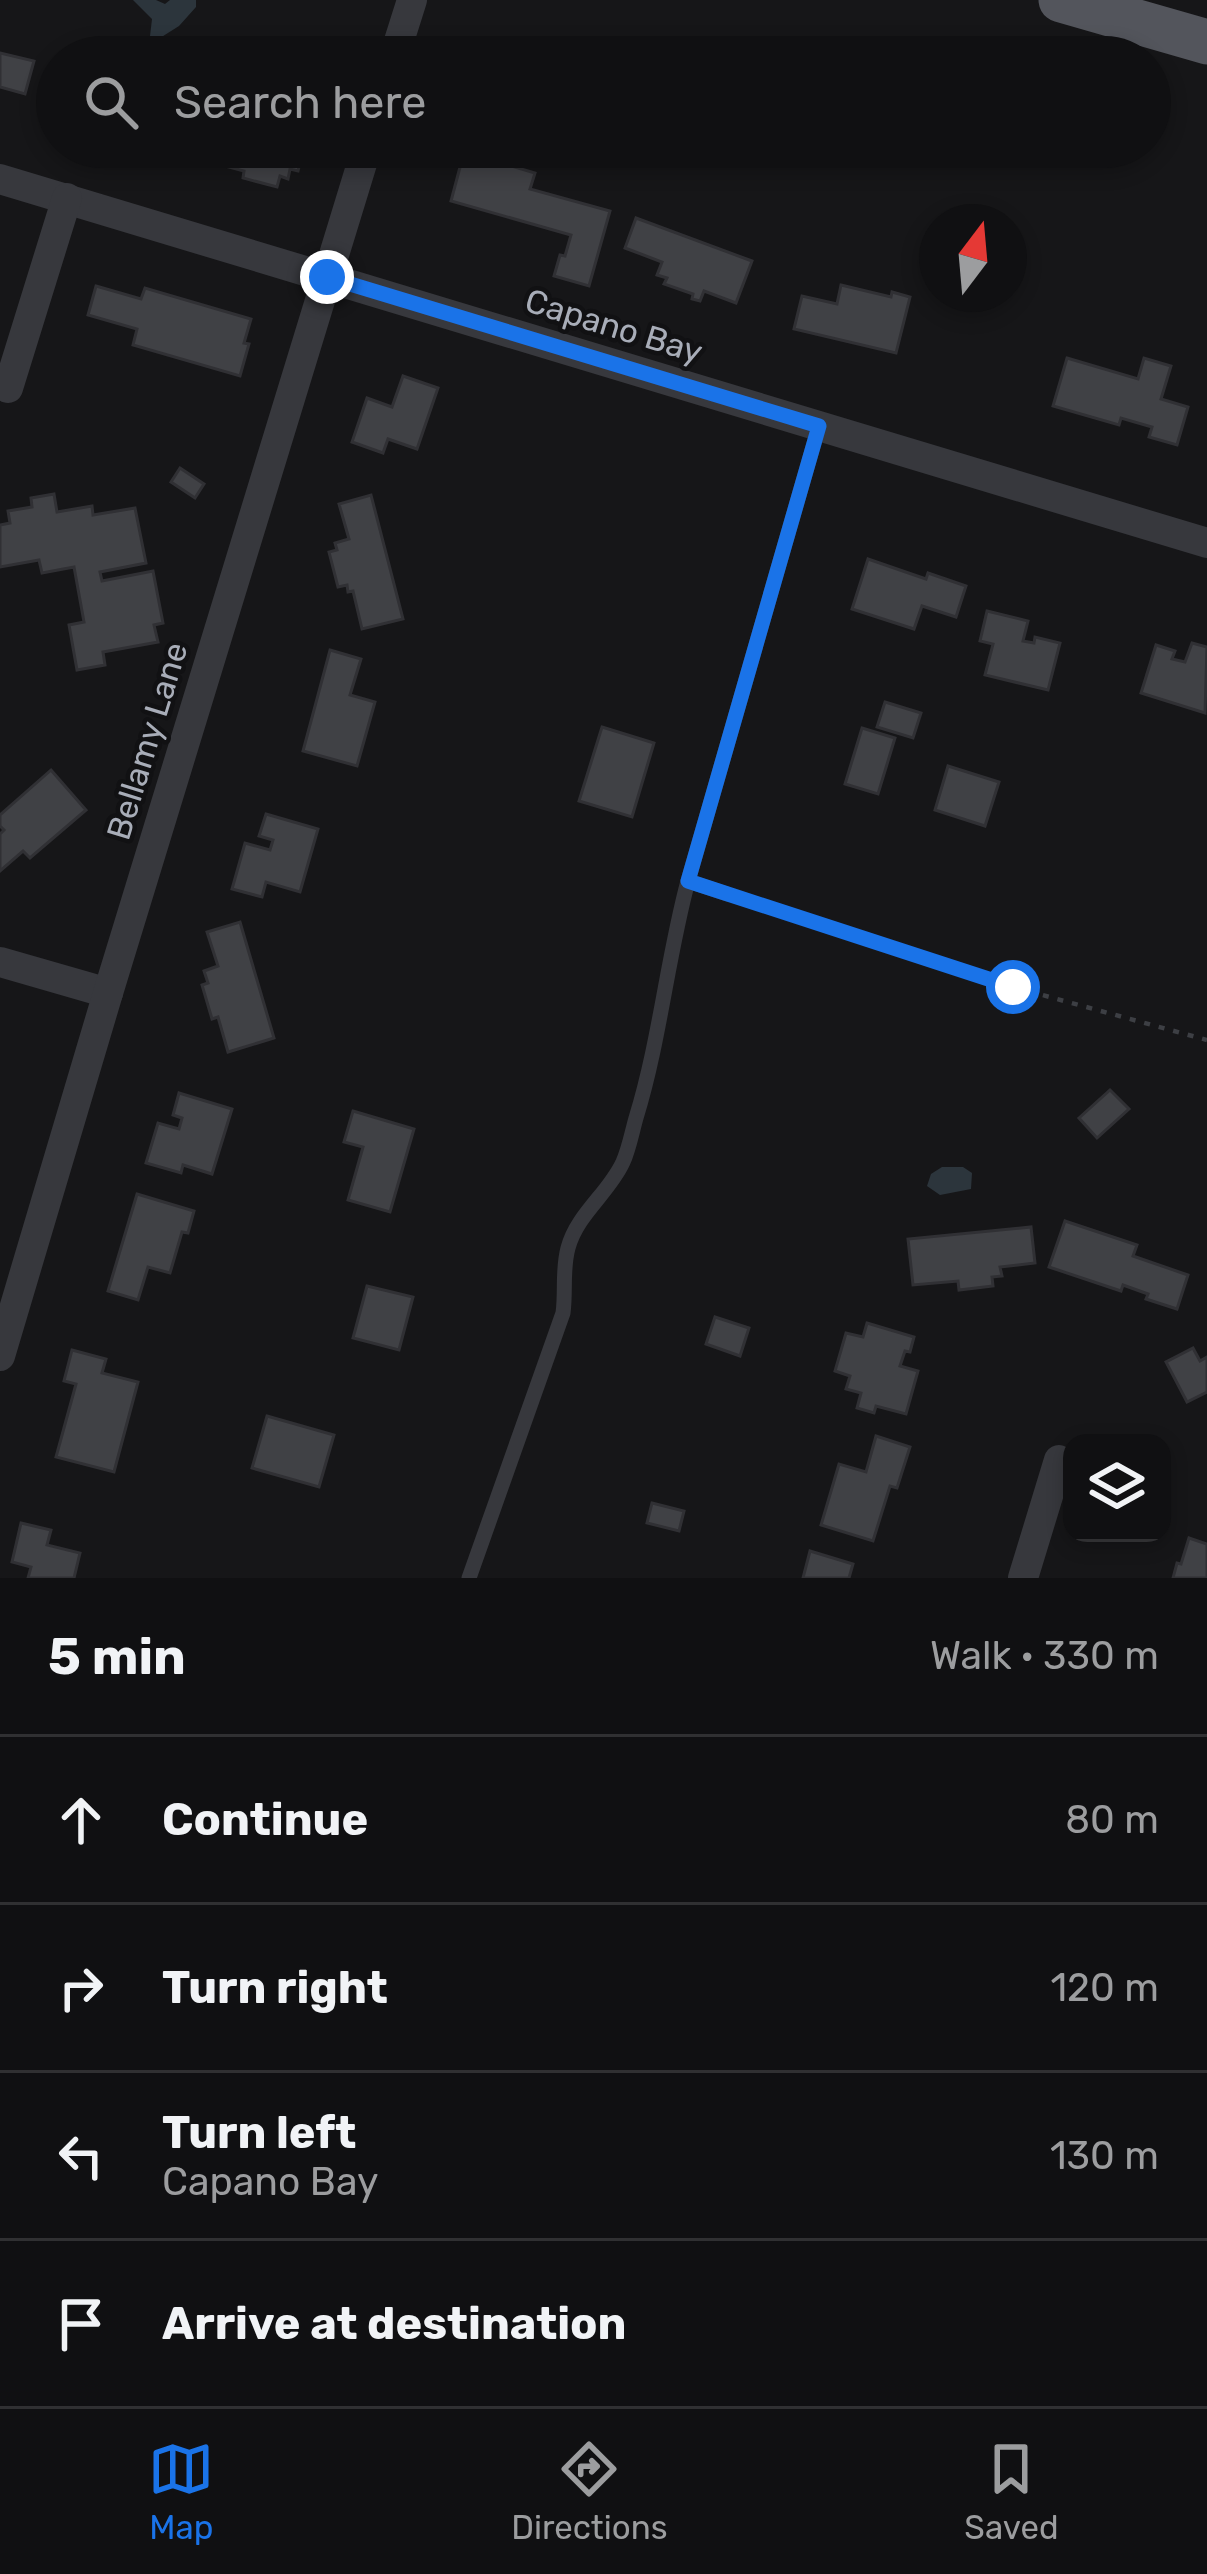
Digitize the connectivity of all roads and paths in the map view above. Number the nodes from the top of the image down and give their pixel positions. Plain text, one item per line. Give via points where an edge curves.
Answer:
1 (412, 0) edge
2 (1061, 0) edge
3 (401, 36) edge
4 (1207, 43) edge
5 (361, 168) edge
6 (0, 178) edge
7 (67, 198) junction
8 (327, 277) junction
9 (8, 388) dead end
10 (819, 426) junction
11 (1207, 543) edge
12 (688, 881) junction
13 (727, 894) joint
14 (0, 962) edge
15 (108, 993) junction
16 (1207, 1040) edge
17 (0, 1356) edge
18 (1059, 1460) dead end
19 (470, 1578) edge
20 (1023, 1578) edge

1 - 3 street
2 - 4 main road
5 - 8 street, Bellamy Lane
6 - 7 street, Capano Bay
7 - 8 street, Capano Bay
7 - 9 street
8 - 10 street, Capano Bay
8 - 15 street, Bellamy Lane
10 - 11 street, Capano Bay
10 - 12 lane
12 - 13 lane
12 - 19 lane via 651,1068 622,1164 568,1245 563,1313
13 - 16 path
14 - 15 street
15 - 17 street, Bellamy Lane
18 - 20 street

